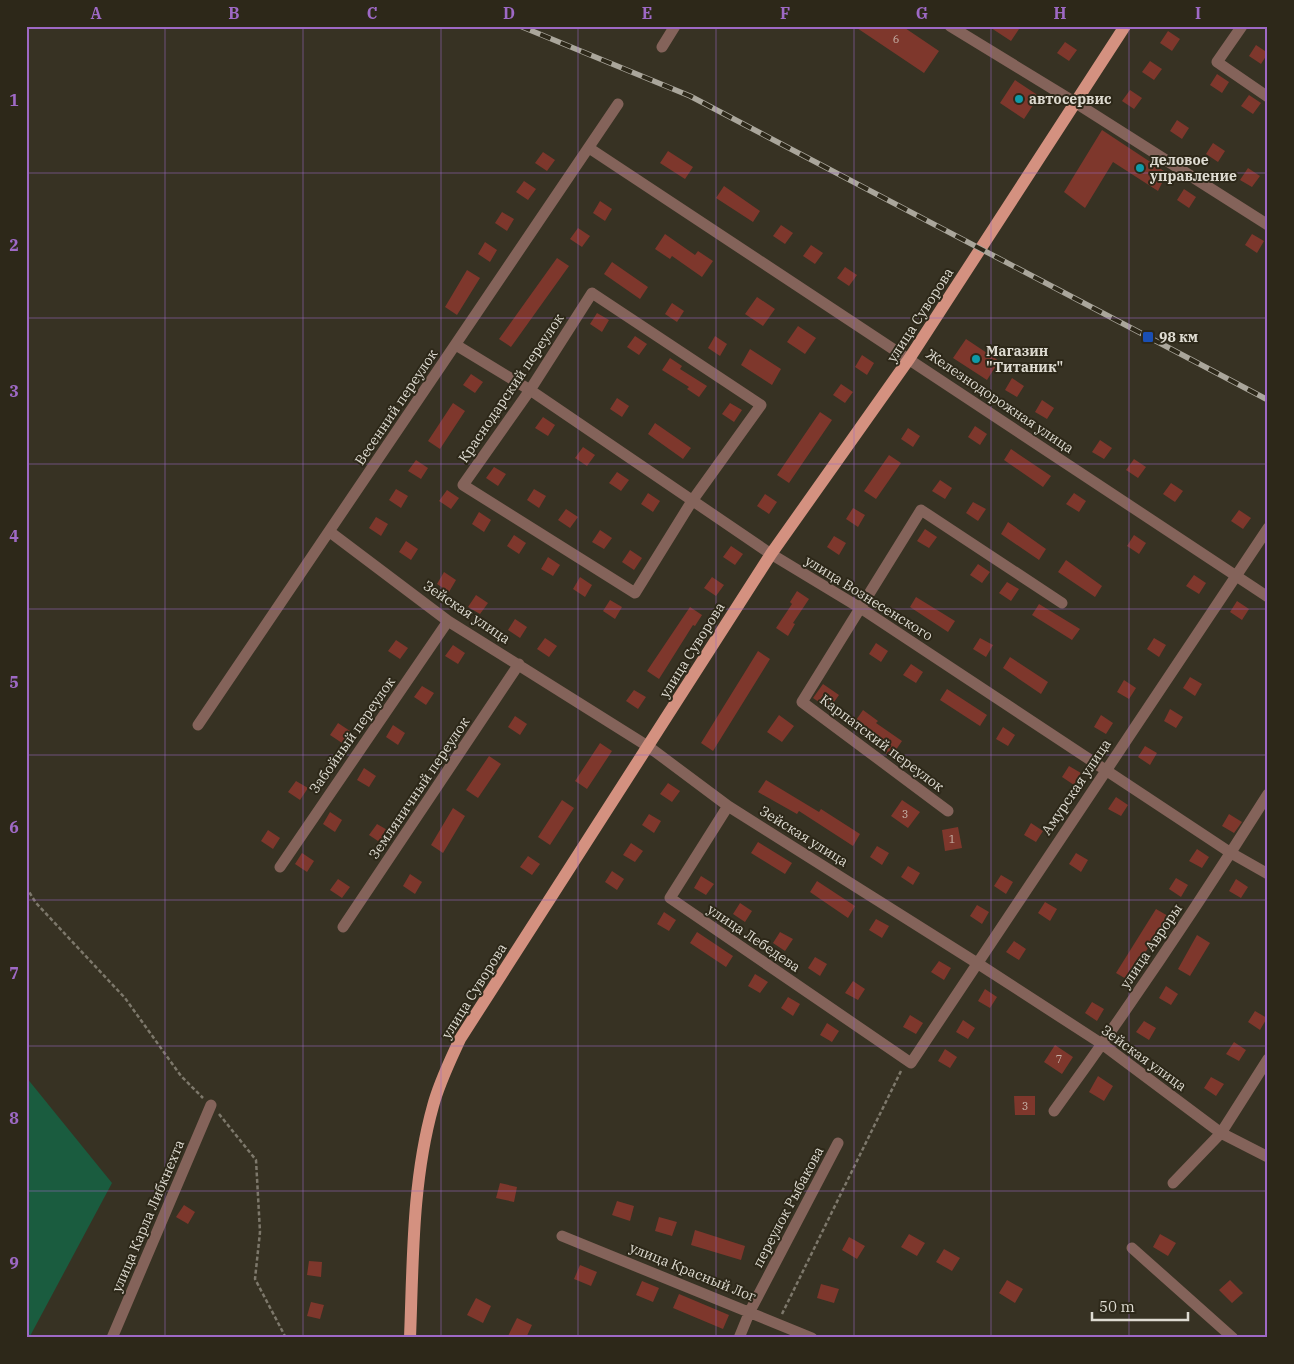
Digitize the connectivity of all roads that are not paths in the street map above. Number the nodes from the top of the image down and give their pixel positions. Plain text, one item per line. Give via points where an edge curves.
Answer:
1 (675, 26) edge
2 (950, 26) edge
3 (1125, 26) edge
4 (1242, 26) edge
5 (662, 47) dead end
6 (1268, 97) edge
7 (1076, 103) junction
8 (618, 104) dead end
9 (590, 148) junction
10 (1268, 225) edge
11 (456, 345) junction
12 (909, 359) junction
13 (530, 390) junction
14 (692, 501) junction
15 (1268, 528) edge
16 (330, 532) junction
17 (772, 554) junction
18 (1237, 576) junction
19 (1268, 597) edge
20 (1062, 603) dead end
21 (862, 609) junction
22 (448, 621) junction
23 (519, 664) junction
24 (198, 725) dead end
25 (649, 747) junction
26 (1106, 769) junction
27 (1268, 794) edge
28 (728, 806) junction
29 (948, 811) dead end
30 (1231, 853) junction
31 (280, 866) dead end
32 (1268, 874) edge
33 (343, 927) dead end
34 (977, 963) junction
35 (1102, 1044) junction
36 (1268, 1059) edge
37 (911, 1063) joint
38 (211, 1105) road end
39 (1054, 1111) dead end
40 (1221, 1133) junction
41 (838, 1143) dead end
42 (1268, 1157) edge
43 (1173, 1183) dead end
44 (562, 1236) dead end
45 (1132, 1248) dead end
46 (750, 1311) junction
47 (112, 1338) edge
48 (410, 1338) edge
49 (739, 1338) edge
50 (812, 1338) edge
51 (1233, 1338) edge

1 - 5 street
2 - 7 street
3 - 7 main road, улица Суворова
4 - 6 street via 1217,62
7 - 10 street
7 - 12 main road, улица Суворова
8 - 9 street, Весенний переулок
9 - 11 street, Весенний переулок
9 - 12 street, Железнодорожная улица
11 - 13 street, улица Вознесенского
11 - 16 street, Весенний переулок
12 - 17 main road, улица Суворова
12 - 18 street, Железнодорожная улица
13 - 14 street, улица Вознесенского
13 - 14 street, Краснодарский переулок via 464,485 636,593
13 - 14 street, Краснодарский переулок via 592,293 761,404
14 - 17 street, улица Вознесенского
15 - 18 street, Амурская улица
16 - 22 street, Зейская улица
16 - 24 street, Весенний переулок
17 - 21 street, улица Вознесенского
17 - 25 main road, улица Суворова
18 - 19 street, Железнодорожная улица
18 - 26 street, Амурская улица
20 - 21 street, Карпатский переулок via 921,510
21 - 26 street, улица Вознесенского
21 - 29 street, Карпатский переулок via 802,702
22 - 23 street, Зейская улица
22 - 31 street, Забойный переулок
23 - 25 street, Зейская улица
23 - 33 street, Земляничный переулок
25 - 28 street, Зейская улица
25 - 48 main road, улица Суворова via 460,1039 444,1074 433,1105 419,1175
26 - 30 street, улица Вознесенского
26 - 34 street, Амурская улица
27 - 30 street, улица Авроры
28 - 34 street, Зейская улица
28 - 37 street, улица Лебедева via 670,898
30 - 32 street, улица Вознесенского
30 - 35 street, улица Авроры
34 - 35 street, Зейская улица
34 - 37 street, Амурская улица
35 - 39 street, улица Авроры
35 - 40 street, Зейская улица
36 - 40 street
38 - 47 street, улица Карла Либкнехта
40 - 42 street, Зейская улица
40 - 43 street
41 - 46 street, переулок Рыбакова
44 - 46 street, улица Красный Лог
45 - 51 street
46 - 49 street, переулок Рыбакова
46 - 50 street, улица Красный Лог

